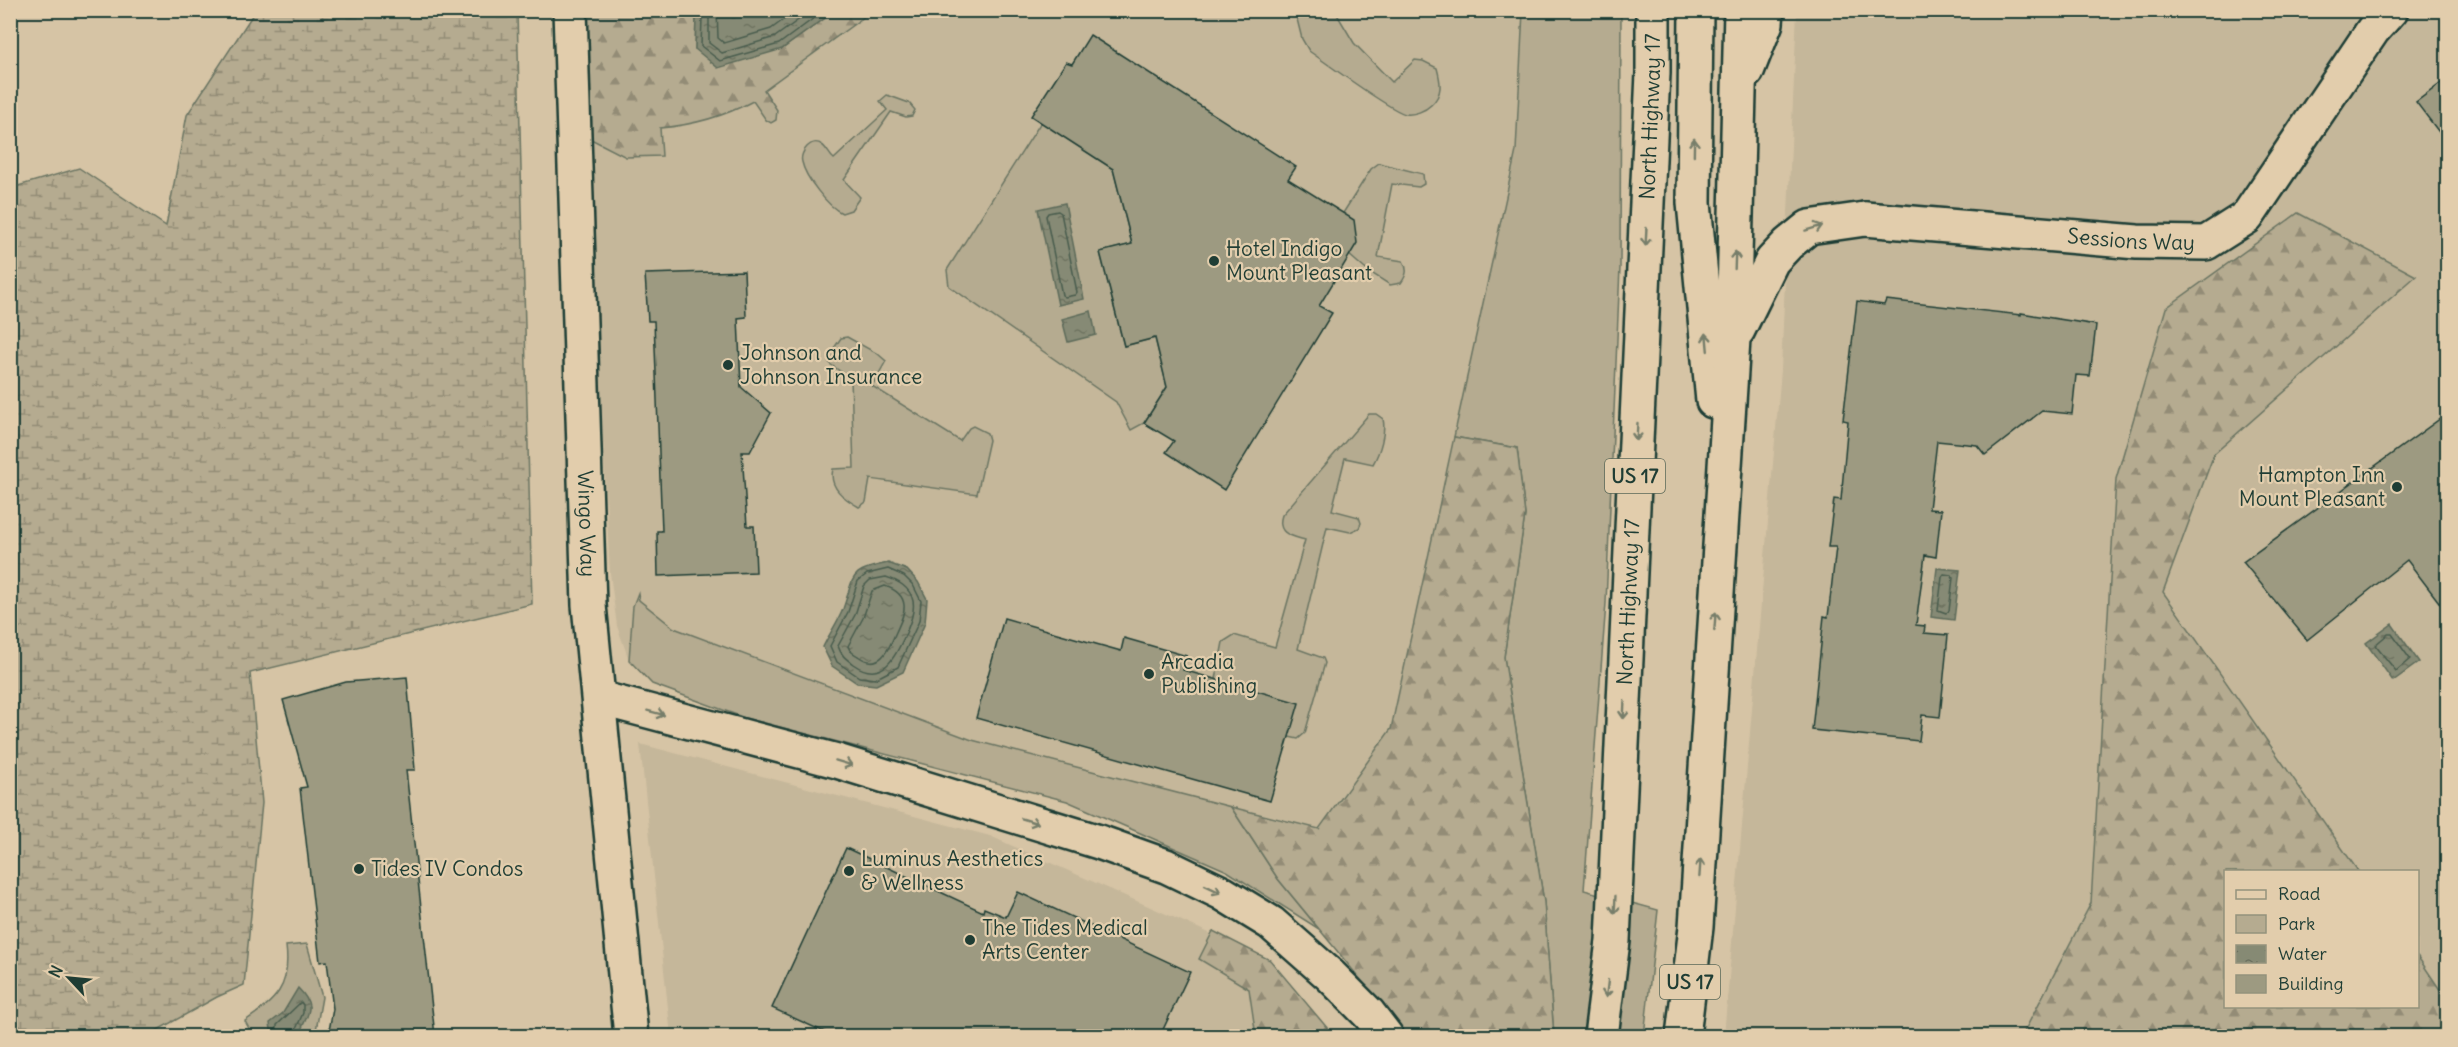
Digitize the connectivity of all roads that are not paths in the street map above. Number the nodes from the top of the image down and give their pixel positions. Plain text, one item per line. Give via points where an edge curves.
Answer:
1 (570, 10) edge
2 (1653, 10) edge
3 (1696, 10) edge
4 (1741, 10) edge
5 (1767, 10) edge
6 (2391, 10) edge
7 (1739, 90) junction
8 (1733, 339) junction
9 (1722, 504) junction
10 (599, 698) junction
11 (631, 1036) edge
12 (1386, 1036) edge
13 (1601, 1036) edge
14 (1683, 1036) edge

1 - 10 main road, Wingo Way via 589,605
2 -> 13 main road, North Highway 17 / US 17 via 1613,941
9 -> 3 main road via 1694,203
4 - 7 main road, US 17
5 - 7 main road via 1766,23
8 -> 6 main road, Sessions Way via 1772,261 1809,227 1865,219 2137,242 2206,243 2247,217 2373,30
8 -> 7 main road, US 17
8 - 9 main road, US 17
14 -> 9 main road, US 17 via 1696,927
10 - 11 main road, Wingo Way
10 -> 12 main road via 837,761 1166,866 1271,923 1330,975

